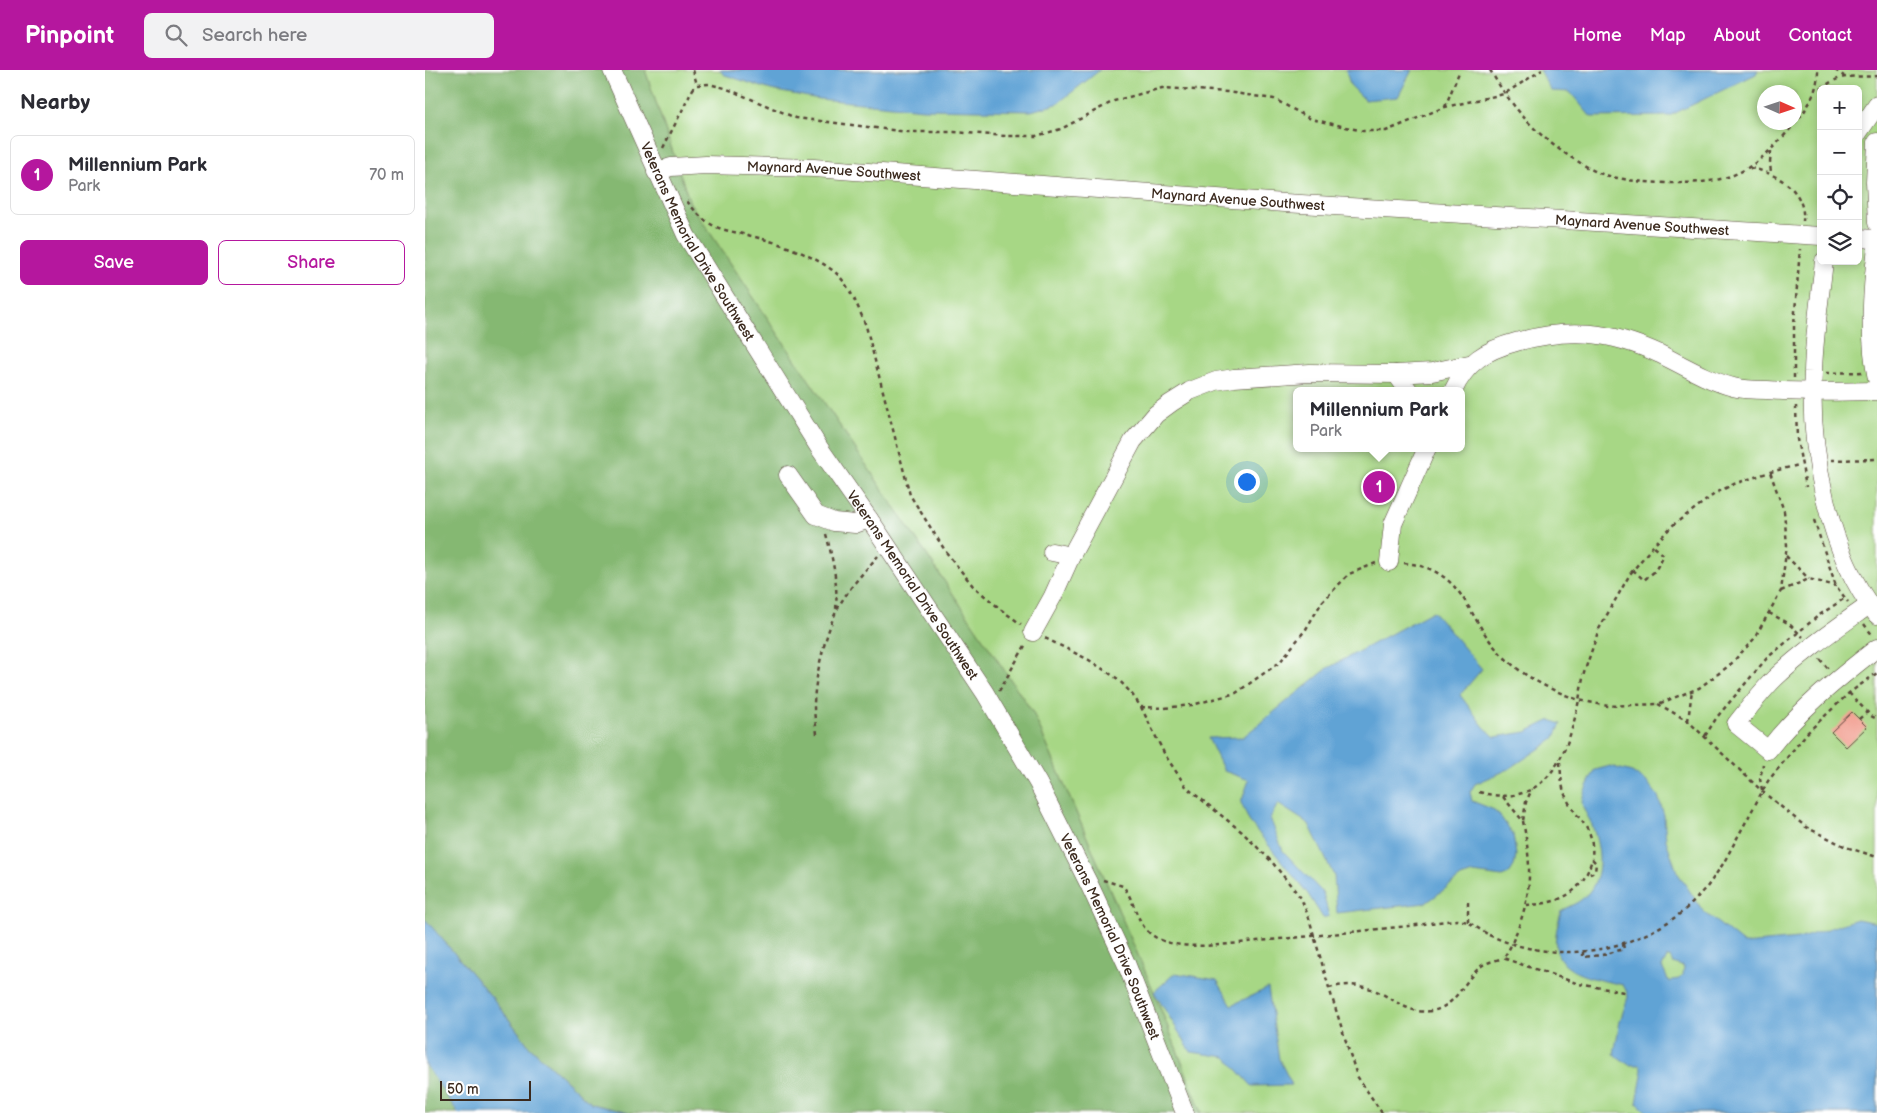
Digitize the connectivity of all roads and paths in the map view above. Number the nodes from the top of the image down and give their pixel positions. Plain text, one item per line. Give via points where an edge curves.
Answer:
1 (612, 70) edge
2 (693, 70) edge
3 (1460, 70) edge
4 (1490, 70) edge
5 (1542, 70) edge
6 (1818, 70) edge
7 (1835, 70) edge
8 (1844, 76) junction
9 (1877, 76) edge
10 (697, 85) junction
11 (1826, 85) edge
12 (1504, 94) junction
13 (1815, 94) joint
14 (1877, 105) edge
15 (1445, 106) junction
16 (1860, 130) edge
17 (1877, 142) edge
18 (663, 147) dead end
19 (1771, 149) junction
20 (656, 172) junction
21 (1771, 173) dead end
22 (1877, 223) edge
23 (1817, 236) edge
24 (1862, 238) edge
25 (1877, 239) edge
26 (1877, 246) edge
27 (1824, 265) edge
28 (1469, 364) junction
29 (1813, 372) junction
30 (1397, 374) junction
31 (1876, 375) edge
32 (1406, 387) edge
33 (1455, 387) edge
34 (1877, 391) edge
35 (1813, 392) junction
36 (1425, 452) edge
37 (1877, 459) edge
38 (1819, 461) junction
39 (1770, 472) junction
40 (789, 475) dead end
41 (822, 518) junction
42 (869, 519) junction
43 (887, 545) junction
44 (1653, 546) junction
45 (1052, 552) dead end
46 (1071, 556) junction
47 (1786, 556) junction
48 (1389, 562) junction
49 (1633, 570) junction
50 (1809, 579) junction
51 (1836, 586) dead end
52 (1781, 590) junction
53 (1873, 610) edge
54 (836, 611) junction
55 (1769, 613) junction
56 (1033, 632) joint
57 (1799, 632) dead end
58 (1877, 648) edge
59 (1877, 673) edge
60 (1692, 690) junction
61 (1579, 700) junction
62 (990, 702) junction
63 (1658, 704) junction
64 (1141, 706) dead end
65 (1867, 712) dead end
66 (1859, 719) dead end
67 (1688, 721) junction
68 (817, 734) dead end
69 (1768, 750) junction
70 (1560, 762) junction
71 (1533, 788) junction
72 (1479, 792) dead end
73 (1763, 792) junction
74 (1503, 797) junction
75 (1523, 821) junction
76 (1877, 857) edge
77 (1592, 859) junction
78 (1587, 875) junction
79 (1087, 879) junction
80 (1468, 898) dead end
81 (1526, 905) junction
82 (1468, 922) junction
83 (1503, 958) junction
84 (1329, 988) dead end
85 (1624, 992) dead end
86 (1185, 1113) edge

1 - 20 street, Veterans Memorial Drive Southwest
2 - 10 path
3 - 15 path
4 - 12 path
5 - 12 path
6 - 13 path
7 - 8 path
8 - 9 path
8 - 11 path
10 - 15 path via 725,88 796,118 908,132 1006,136 1036,136 1061,129 1115,101 1162,88 1274,99 1311,119 1363,131 1386,131
10 - 18 path
12 - 15 path
12 - 19 path via 1559,150 1598,173 1643,183 1691,183 1728,178 1750,168
13 - 19 path via 1804,114
14 - 16 street
17 - 22 street
19 - 21 path
20 - 23 street, Maynard Avenue Southwest via 671,167 706,166 815,168 1285,203
20 - 42 street, Veterans Memorial Drive Southwest via 686,235 787,399
24 - 25 street
26 - 31 street via 1872,320
27 - 29 street
28 - 30 street via 1426,373
28 - 33 street
28 - 35 street via 1507,344 1575,332 1634,343 1735,388
29 - 31 path
29 - 35 street
30 - 32 street
30 - 46 street via 1233,378 1190,391 1156,414 1133,441
34 - 35 street
35 - 38 street
36 - 48 street via 1393,524
37 - 38 path
38 - 39 path
38 - 53 street via 1836,533 1852,574
39 - 44 path via 1716,493 1673,525
39 - 47 path via 1784,512
40 - 41 street via 816,515
41 - 42 street via 855,524
41 - 54 path via 835,568
42 - 43 street, Veterans Memorial Drive Southwest
43 - 54 path
43 - 62 street, Veterans Memorial Drive Southwest
44 - 49 path
44 - 49 path via 1664,556 1655,571 1644,580
45 - 46 street
46 - 56 street
47 - 50 path
47 - 52 path
48 - 61 path via 1412,564 1437,572 1451,582 1501,654 1529,678
48 - 64 path via 1349,574 1322,602 1281,662 1236,693 1192,705
49 - 61 path via 1599,629 1583,673
50 - 51 path
50 - 52 path
52 - 55 path
53 - 69 street via 1827,635 1773,679 1736,724
54 - 68 path via 817,681 814,706
55 - 57 path via 1788,622
55 - 60 path via 1754,639 1731,665
56 - 62 path via 1003,687
58 - 69 street via 1805,708
59 - 73 path via 1849,693 1807,733 1768,781
60 - 63 path
60 - 67 path
61 - 63 path via 1608,706
61 - 70 path via 1573,729
62 - 79 street, Veterans Memorial Drive Southwest via 1038,783
63 - 67 path
65 - 66 path
67 - 73 path
69 - 73 path via 1761,774
70 - 71 path via 1547,778
70 - 77 path via 1565,795 1590,832
71 - 74 path
71 - 75 path via 1526,802
72 - 74 path
73 - 76 path via 1806,827
73 - 82 path, bridge via 1723,864 1697,899 1658,928 1623,944 1597,951 1546,952 1502,941
74 - 75 path
75 - 81 path via 1529,865
77 - 78 path
77 - 78 path via 1596,862 1595,872
78 - 81 path via 1565,897 1550,903
79 - 82 path via 1123,886 1144,927 1153,936 1183,945 1314,936 1453,920
79 - 86 street, Veterans Memorial Drive Southwest via 1126,963
80 - 82 path
81 - 83 path
83 - 84 path via 1480,967 1453,1000 1429,1012 1408,1009 1372,989 1356,985
83 - 85 path via 1574,982

